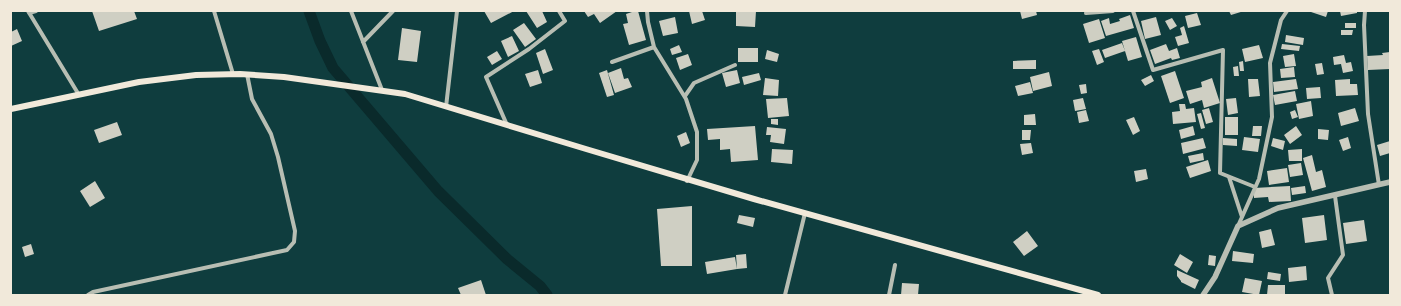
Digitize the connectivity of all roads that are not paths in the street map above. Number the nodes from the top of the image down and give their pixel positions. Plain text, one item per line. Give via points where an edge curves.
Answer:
1 (36, 11) edge
2 (214, 11) edge
3 (351, 11) edge
4 (393, 11) edge
5 (458, 11) edge
6 (558, 11) edge
7 (647, 11) edge
8 (1113, 11) edge
9 (1133, 11) edge
10 (1286, 11) edge
11 (1365, 11) edge
12 (29, 12) edge
13 (1086, 13) dead end
14 (363, 42) junction
15 (654, 47) junction
16 (612, 62) dead end
17 (734, 65) dead end
18 (233, 74) junction
19 (247, 74) junction
20 (380, 90) junction
21 (78, 95) junction
22 (684, 96) junction
23 (446, 106) junction
24 (11, 109) edge
25 (507, 125) junction
26 (1230, 177) junction
27 (687, 181) junction
28 (1390, 182) edge
29 (1379, 185) junction
30 (1256, 187) junction
31 (1334, 196) junction
32 (805, 213) junction
33 (1242, 218) junction
34 (1238, 226) junction
35 (895, 265) dead end
36 (88, 295) edge
37 (786, 295) edge
38 (888, 295) edge
39 (1098, 295) edge
40 (1203, 295) edge
41 (1332, 295) edge

1 - 12 street
2 - 18 street
3 - 14 street
4 - 14 street
5 - 23 street
6 - 25 street via 565,21 529,49 486,77
7 - 15 street
8 - 13 street
9 - 26 street via 1153,70 1223,50 1220,173
10 - 30 street via 1281,20 1270,63 1272,117
11 - 29 street via 1368,114
12 - 21 street
14 - 20 street
15 - 16 street
15 - 22 street
17 - 22 street via 694,83
18 - 19 main road
18 - 21 main road via 196,75 139,82
19 - 20 main road
19 - 36 street via 252,99 270,134 278,157 295,231 294,242 287,250
20 - 23 main road via 406,94
21 - 24 main road
22 - 27 street via 697,132 697,160
23 - 25 main road
25 - 27 main road
26 - 30 street
26 - 33 street
27 - 32 main road
28 - 29 street
29 - 31 street
30 - 33 street
31 - 34 street via 1278,208
31 - 41 street via 1343,255 1328,278
32 - 37 street
32 - 39 main road
33 - 34 street
34 - 40 street via 1215,277
35 - 38 street

